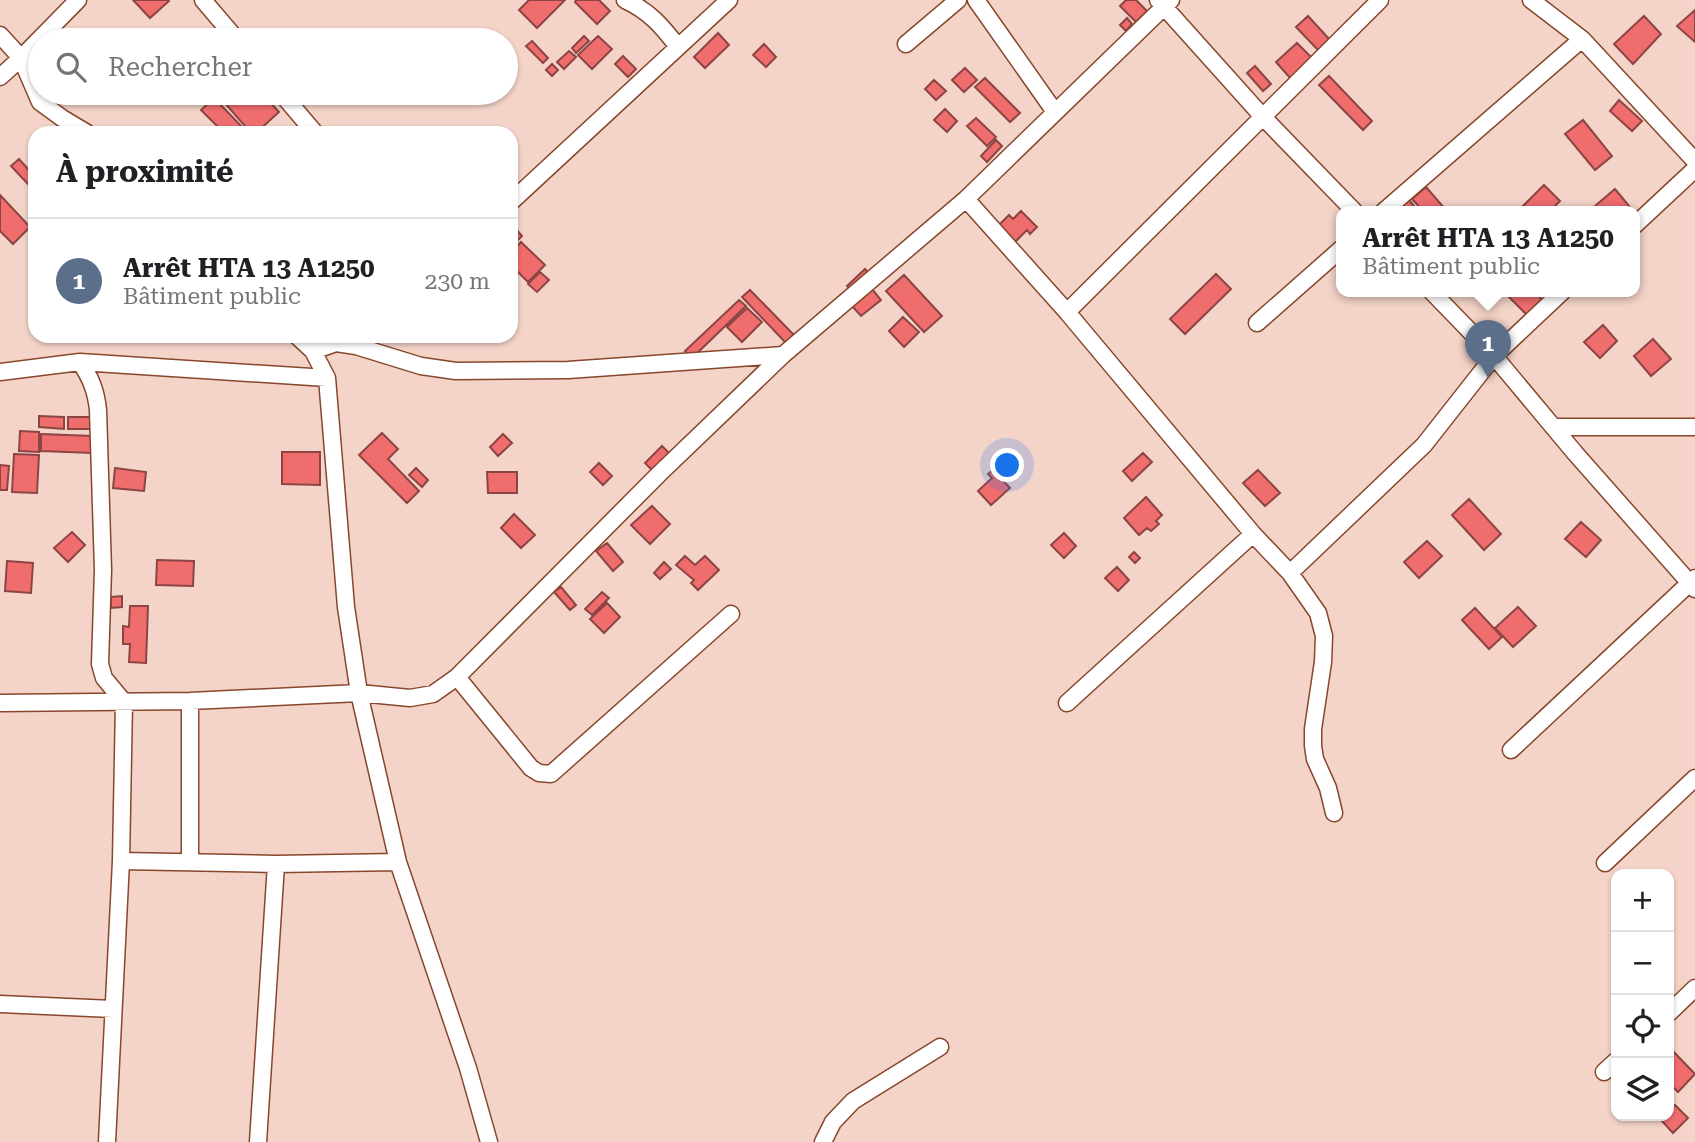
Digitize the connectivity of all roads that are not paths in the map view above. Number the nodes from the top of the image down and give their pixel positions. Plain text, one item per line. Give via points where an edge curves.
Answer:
1 (78, 0) edge
2 (203, 0) edge
3 (625, 0) edge
4 (729, 0) edge
5 (958, 0) edge
6 (976, 0) edge
7 (1380, 0) edge
8 (1531, 0) edge
9 (1164, 2) edge
10 (50, 28) edge
11 (227, 28) edge
12 (0, 35) edge
13 (1582, 38) junction
14 (906, 44) dead end
15 (678, 47) junction
16 (28, 51) edge
17 (21, 58) junction
18 (28, 74) edge
19 (0, 76) edge
20 (44, 105) edge
21 (291, 105) edge
22 (1055, 112) junction
23 (1263, 117) junction
24 (75, 126) edge
25 (309, 126) edge
26 (1695, 161) edge
27 (1695, 169) edge
28 (518, 196) edge
29 (966, 199) junction
30 (1349, 206) edge
31 (1391, 206) edge
32 (1640, 220) edge
33 (1336, 253) edge
34 (1437, 297) edge
35 (1557, 297) edge
36 (1067, 312) junction
37 (1257, 323) dead end
38 (304, 343) edge
39 (336, 343) edge
40 (366, 343) edge
41 (313, 351) junction
42 (783, 355) junction
43 (1494, 356) junction
44 (79, 362) junction
45 (0, 372) edge
46 (327, 378) junction
47 (1553, 427) junction
48 (1695, 427) edge
49 (1253, 534) junction
50 (1290, 573) junction
51 (1693, 583) edge
52 (731, 614) dead end
53 (457, 677) junction
54 (359, 693) junction
55 (190, 701) junction
56 (124, 702) junction
57 (1067, 703) dead end
58 (0, 704) edge
59 (1511, 750) dead end
60 (1695, 778) edge
61 (1334, 813) dead end
62 (121, 860) junction
63 (190, 862) junction
64 (398, 862) junction
65 (1605, 863) dead end
66 (276, 864) junction
67 (1695, 988) edge
68 (0, 1004) edge
69 (1674, 1008) edge
70 (113, 1009) junction
71 (940, 1047) dead end
72 (107, 1142) edge
73 (258, 1142) edge
74 (489, 1142) edge
75 (823, 1142) edge

1 - 10 street
2 - 11 street
3 - 15 street via 645,9
4 - 15 street
5 - 14 street
6 - 22 street
7 - 23 street
8 - 13 street
9 - 22 street
9 - 23 street
12 - 17 street
13 - 26 street
13 - 31 street
15 - 28 street
16 - 17 street
17 - 18 street
17 - 19 street
20 - 24 street
21 - 25 street
22 - 29 street
23 - 30 street
23 - 36 street
27 - 32 street
29 - 36 street
29 - 42 street
33 - 37 street
34 - 43 street
35 - 43 street
36 - 49 street
38 - 41 street
39 - 41 street
40 - 42 street via 421,366 456,371 568,370
41 - 46 street
42 - 53 street
43 - 47 street
43 - 50 street via 1423,445
44 - 45 street
44 - 46 street
44 - 56 street via 96,392 98,410 103,570 100,663 104,678
46 - 54 street via 345,594
47 - 48 street
47 - 51 street
49 - 50 street
49 - 57 street
50 - 61 street via 1318,613 1324,636 1313,746
51 - 59 street
52 - 53 street via 551,774 531,768
53 - 54 street via 433,694 410,698
54 - 55 street
54 - 64 street
55 - 56 street
55 - 63 street
56 - 58 street
56 - 62 street
60 - 65 street
62 - 63 street
62 - 70 street
63 - 66 street
64 - 66 street
64 - 74 street
66 - 73 street
67 - 69 street
68 - 70 street
70 - 72 street
71 - 75 street via 853,1101 833,1122

